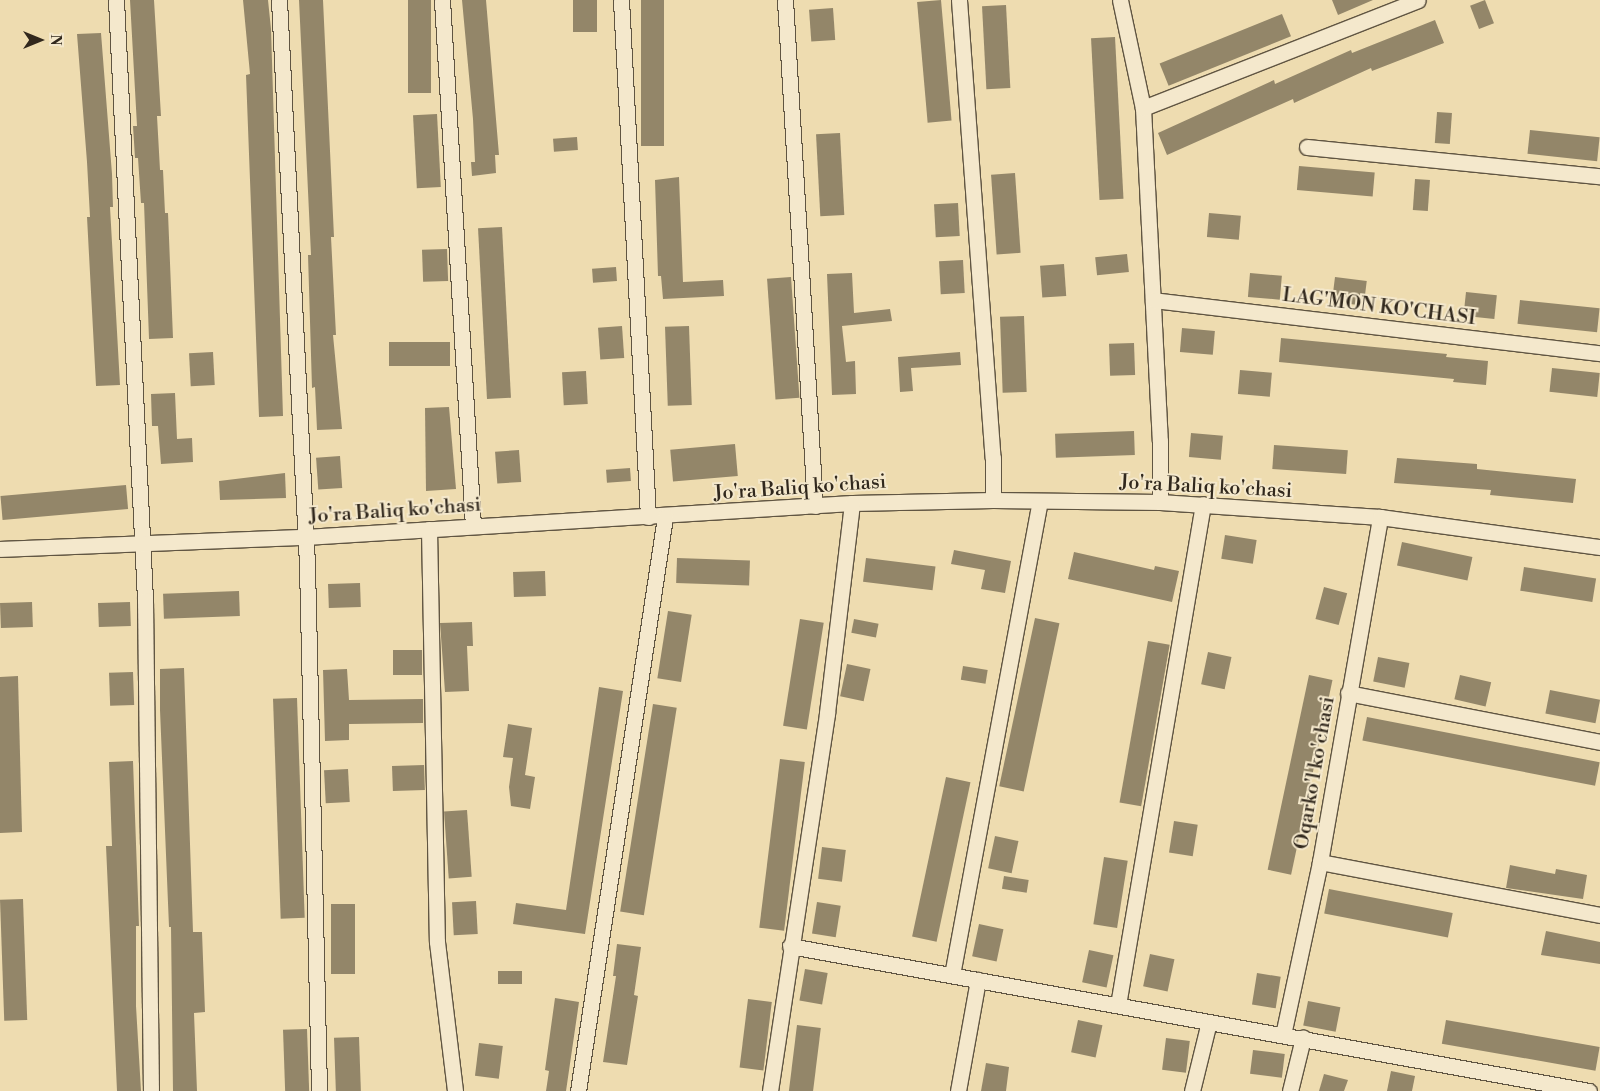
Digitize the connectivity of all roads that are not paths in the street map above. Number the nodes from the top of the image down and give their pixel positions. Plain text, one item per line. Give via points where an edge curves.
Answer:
1 (116, 0) edge
2 (279, 0) edge
3 (442, 0) edge
4 (621, 0) edge
5 (785, 0) edge
6 (958, 0) edge
7 (1120, 0) edge
8 (1418, 0) edge
9 (1143, 108) junction
10 (1307, 146) dead end
11 (1600, 176) edge
12 (1152, 300) junction
13 (1600, 353) edge
14 (993, 500) junction
15 (1040, 501) junction
16 (1160, 502) junction
17 (852, 503) junction
18 (1203, 504) junction
19 (815, 506) junction
20 (648, 517) junction
21 (665, 517) junction
22 (1380, 517) junction
23 (473, 526) junction
24 (429, 530) junction
25 (305, 537) junction
26 (142, 542) junction
27 (1600, 547) edge
28 (0, 549) edge
29 (1348, 693) junction
30 (1600, 742) edge
31 (1320, 862) junction
32 (1600, 915) edge
33 (790, 946) junction
34 (952, 976) junction
35 (978, 980) junction
36 (1118, 1005) junction
37 (1209, 1022) junction
38 (1283, 1035) junction
39 (1303, 1038) junction
40 (1553, 1087) edge
41 (151, 1091) edge
42 (319, 1091) edge
43 (455, 1091) edge
44 (578, 1091) edge
45 (770, 1091) edge
46 (958, 1091) edge
47 (1192, 1091) edge
48 (1290, 1091) edge
49 (1589, 1091) edge

1 - 26 street
2 - 25 street
3 - 23 street
4 - 20 street
5 - 19 street
6 - 14 street via 993,458
7 - 9 street
8 - 9 street
9 - 12 street
10 - 11 street
12 - 13 street, LAG'MON KO'CHASI
12 - 16 street
14 - 15 street, Jo'ra Baliq ko'chasi
14 - 17 street, Jo'ra Baliq ko'chasi
15 - 16 street, Jo'ra Baliq ko'chasi
15 - 34 street
16 - 18 street, Jo'ra Baliq ko'chasi
17 - 19 street, Jo'ra Baliq ko'chasi
17 - 33 street via 827,713
18 - 22 street, Jo'ra Baliq ko'chasi
18 - 36 street
19 - 21 street, Jo'ra Baliq ko'chasi
20 - 21 street, Jo'ra Baliq ko'chasi
20 - 23 street, Jo'ra Baliq ko'chasi
21 - 44 street
22 - 27 street, Jo'ra Baliq ko'chasi
22 - 29 street, Oqarko'l ko'chasi
23 - 24 street, Jo'ra Baliq ko'chasi
24 - 25 street, Jo'ra Baliq ko'chasi
24 - 43 street via 438,942
25 - 26 street, Jo'ra Baliq ko'chasi
25 - 42 street
26 - 28 street, Jo'ra Baliq ko'chasi
26 - 41 street
29 - 30 street
29 - 31 street, Oqarko'l ko'chasi
31 - 32 street
31 - 38 street, Oqarko'l ko'chasi
33 - 34 street
33 - 45 street
34 - 35 street
35 - 36 street
35 - 46 street
36 - 37 street
37 - 38 street
37 - 47 street
38 - 39 street
39 - 40 street
39 - 48 street
40 - 49 street

